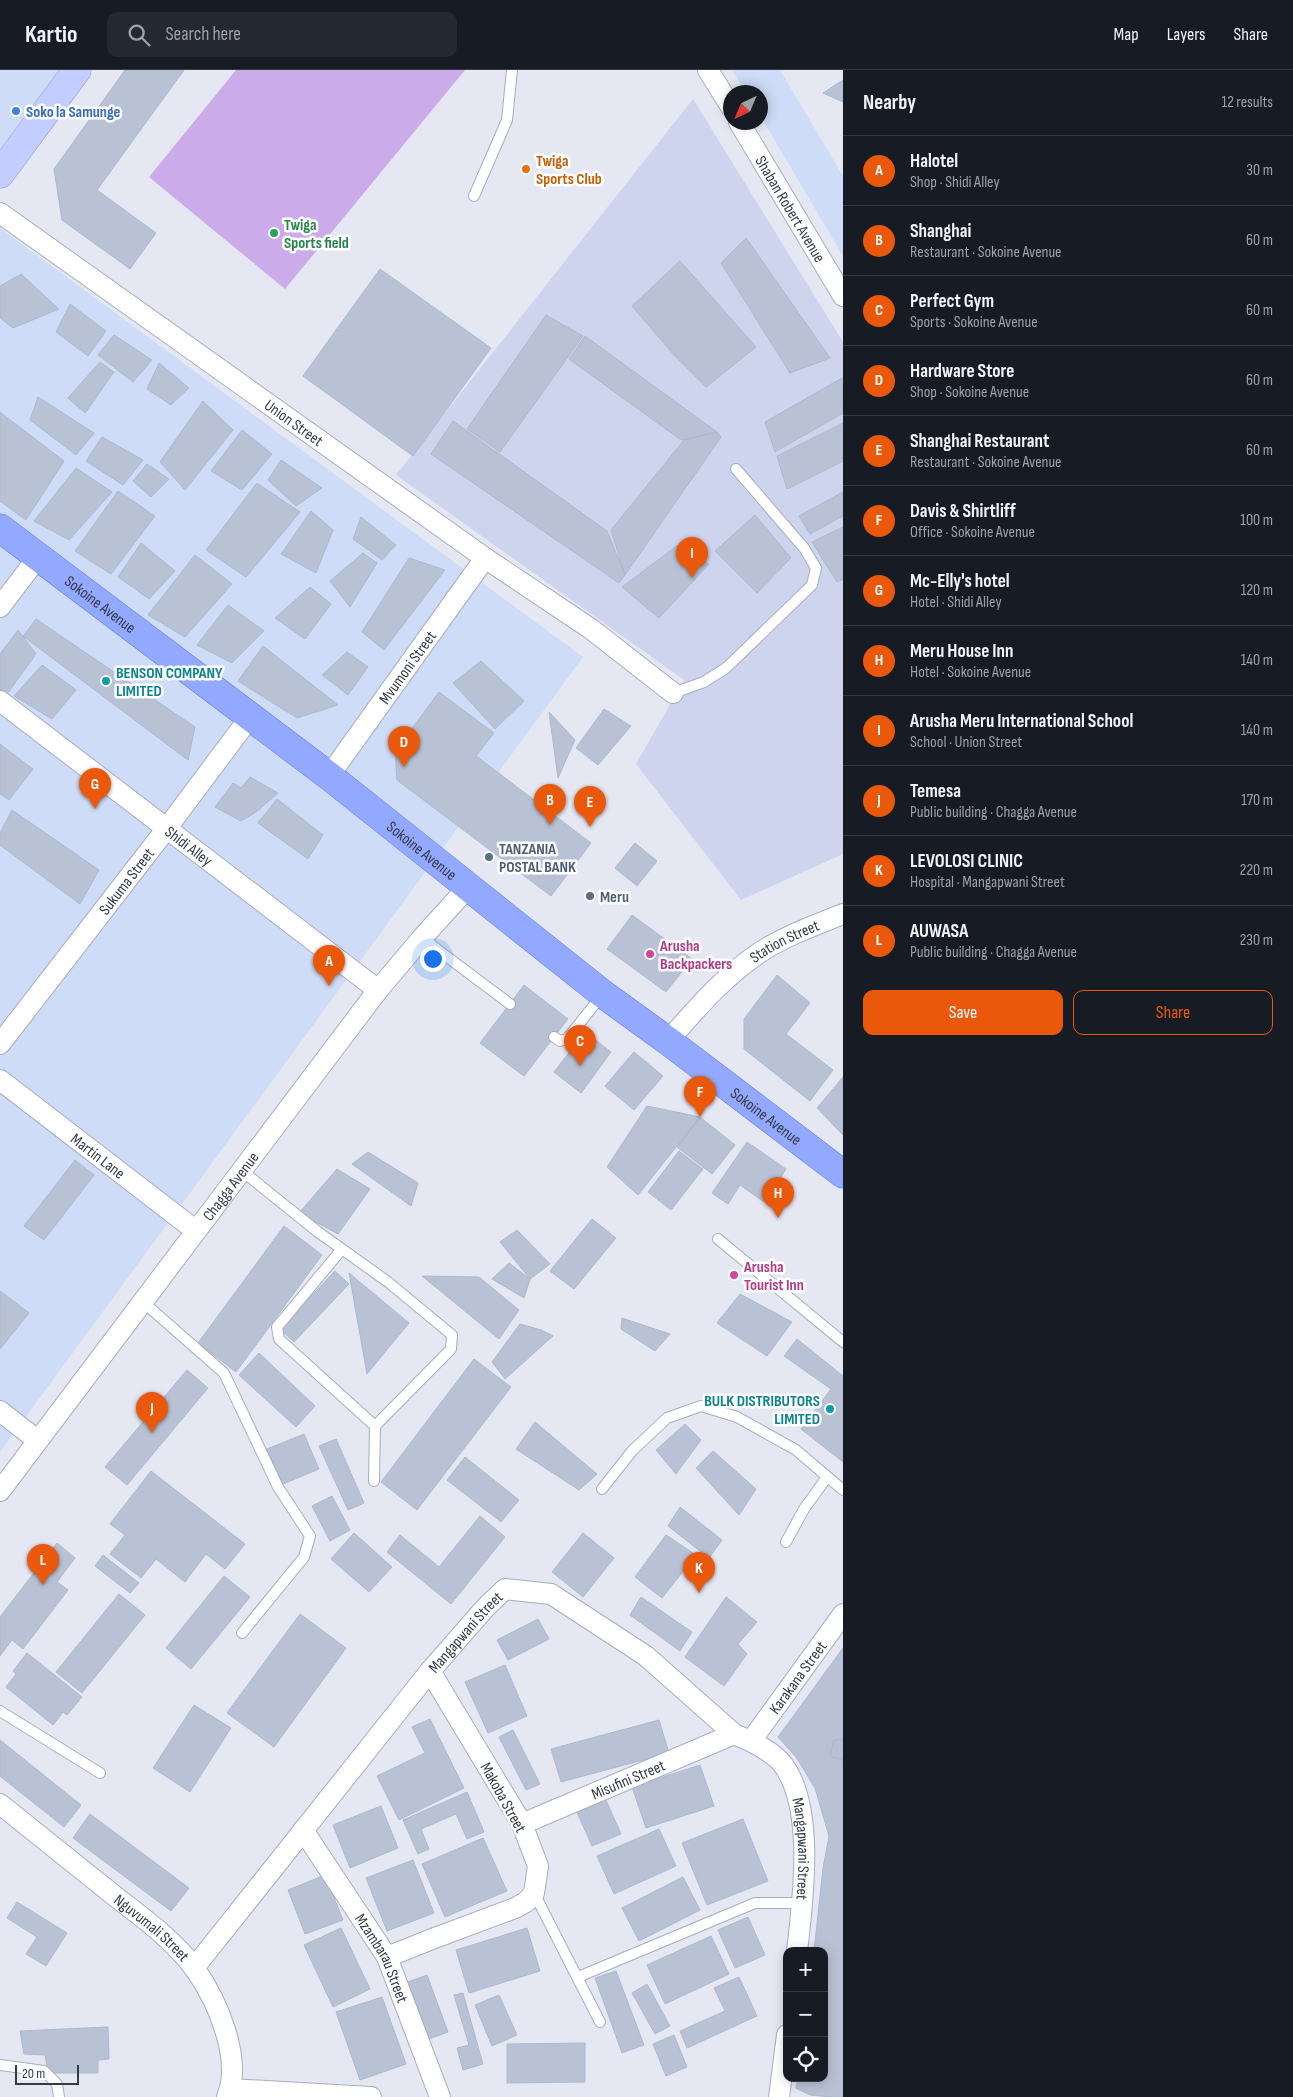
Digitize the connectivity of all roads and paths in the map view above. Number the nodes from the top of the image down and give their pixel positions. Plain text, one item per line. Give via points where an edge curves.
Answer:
1 (77, 70) edge
2 (512, 70) edge
3 (708, 70) edge
4 (723, 96) edge
5 (745, 130) edge
6 (0, 174) edge
7 (474, 196) dead end
8 (0, 213) edge
9 (843, 296) edge
10 (736, 469) dead end
11 (0, 528) edge
12 (38, 557) junction
13 (485, 558) junction
14 (0, 607) edge
15 (673, 692) joint
16 (0, 701) edge
17 (250, 717) junction
18 (329, 776) junction
19 (167, 828) junction
20 (469, 886) junction
21 (843, 914) edge
22 (422, 938) junction
23 (378, 990) junction
24 (603, 994) junction
25 (510, 1004) dead end
26 (554, 1037) dead end
27 (668, 1041) junction
28 (0, 1044) edge
29 (0, 1080) edge
30 (242, 1170) junction
31 (843, 1174) edge
32 (196, 1230) junction
33 (718, 1239) dead end
34 (342, 1249) junction
35 (142, 1301) junction
36 (843, 1342) edge
37 (0, 1411) edge
38 (374, 1426) junction
39 (38, 1440) junction
40 (827, 1477) junction
41 (374, 1481) dead end
42 (602, 1489) dead end
43 (843, 1490) edge
44 (0, 1491) edge
45 (786, 1542) dead end
46 (843, 1614) edge
47 (242, 1633) dead end
48 (430, 1671) junction
49 (0, 1711) edge
50 (743, 1738) junction
51 (100, 1773) dead end
52 (0, 1804) edge
53 (522, 1824) junction
54 (303, 1830) junction
55 (534, 1893) junction
56 (803, 1902) junction
57 (797, 1947) edge
58 (387, 1957) junction
59 (194, 1968) junction
60 (578, 1977) junction
61 (600, 2022) dead end
62 (787, 2037) edge
63 (0, 2064) edge
64 (228, 2093) edge
65 (60, 2097) edge
66 (371, 2097) edge
67 (440, 2097) edge
68 (779, 2097) edge

1 - 6 street
2 - 7 lane via 507,120
3 - 4 street
5 - 9 street, Shaban Robert Avenue
8 - 13 street, Union Street
10 - 15 lane via 804,548 816,568 812,586 726,668 704,682
11 - 12 main road, Sokoine Avenue
12 - 14 street
12 - 17 main road, Sokoine Avenue
13 - 15 street, Union Street via 591,629
13 - 18 street, Mvumoni Street
16 - 19 street, Shidi Alley
17 - 18 main road, Sokoine Avenue
17 - 19 street, Sukuma Street
18 - 20 main road, Sokoine Avenue
19 - 23 street, Shidi Alley
19 - 28 street, Sukuma Street
20 - 22 street, Chagga Avenue
20 - 24 main road, Sokoine Avenue
21 - 27 street, Station Street via 763,950 743,964 716,988
22 - 23 street, Chagga Avenue
22 - 25 lane
23 - 30 street, Chagga Avenue
24 - 26 lane via 567,1039 560,1041
24 - 27 main road, Sokoine Avenue
27 - 31 main road, Sokoine Avenue
29 - 32 street, Martin Lane
30 - 32 street, Chagga Avenue
30 - 34 lane
32 - 35 street, Chagga Avenue
33 - 36 lane
34 - 38 lane via 277,1327 279,1339
34 - 38 lane via 452,1335 451,1349
35 - 39 street, Chagga Avenue
35 - 47 lane via 224,1373 278,1487 310,1536 304,1557
37 - 39 street
38 - 41 lane
39 - 44 street, Chagga Avenue
40 - 42 lane via 796,1450 737,1417 701,1406 667,1418 632,1451
40 - 43 lane
40 - 45 lane
46 - 50 street, Karakana Street
48 - 50 street, Mangapwani Street via 505,1589 551,1594 646,1656
48 - 53 street, Makoba Street
48 - 54 street, Mangapwani Street
49 - 51 lane
50 - 53 street, Misufini Street
50 - 56 street, Mangapwani Street via 780,1761 796,1788 804,1857
52 - 59 street, Nguvumali Street via 150,1924
53 - 55 street, Makoba Street via 538,1866
54 - 58 street, Mzambarau Street
54 - 59 street, Mangapwani Street
55 - 58 street via 515,1908
55 - 60 lane
56 - 57 street, Mangapwani Street
56 - 60 lane via 755,1903
58 - 67 street, Mzambarau Street
59 - 64 street, Nguvumali Street via 207,1988 226,2035 233,2067
60 - 61 lane
62 - 68 street
63 - 65 lane via 44,2071 57,2084
64 - 66 street

